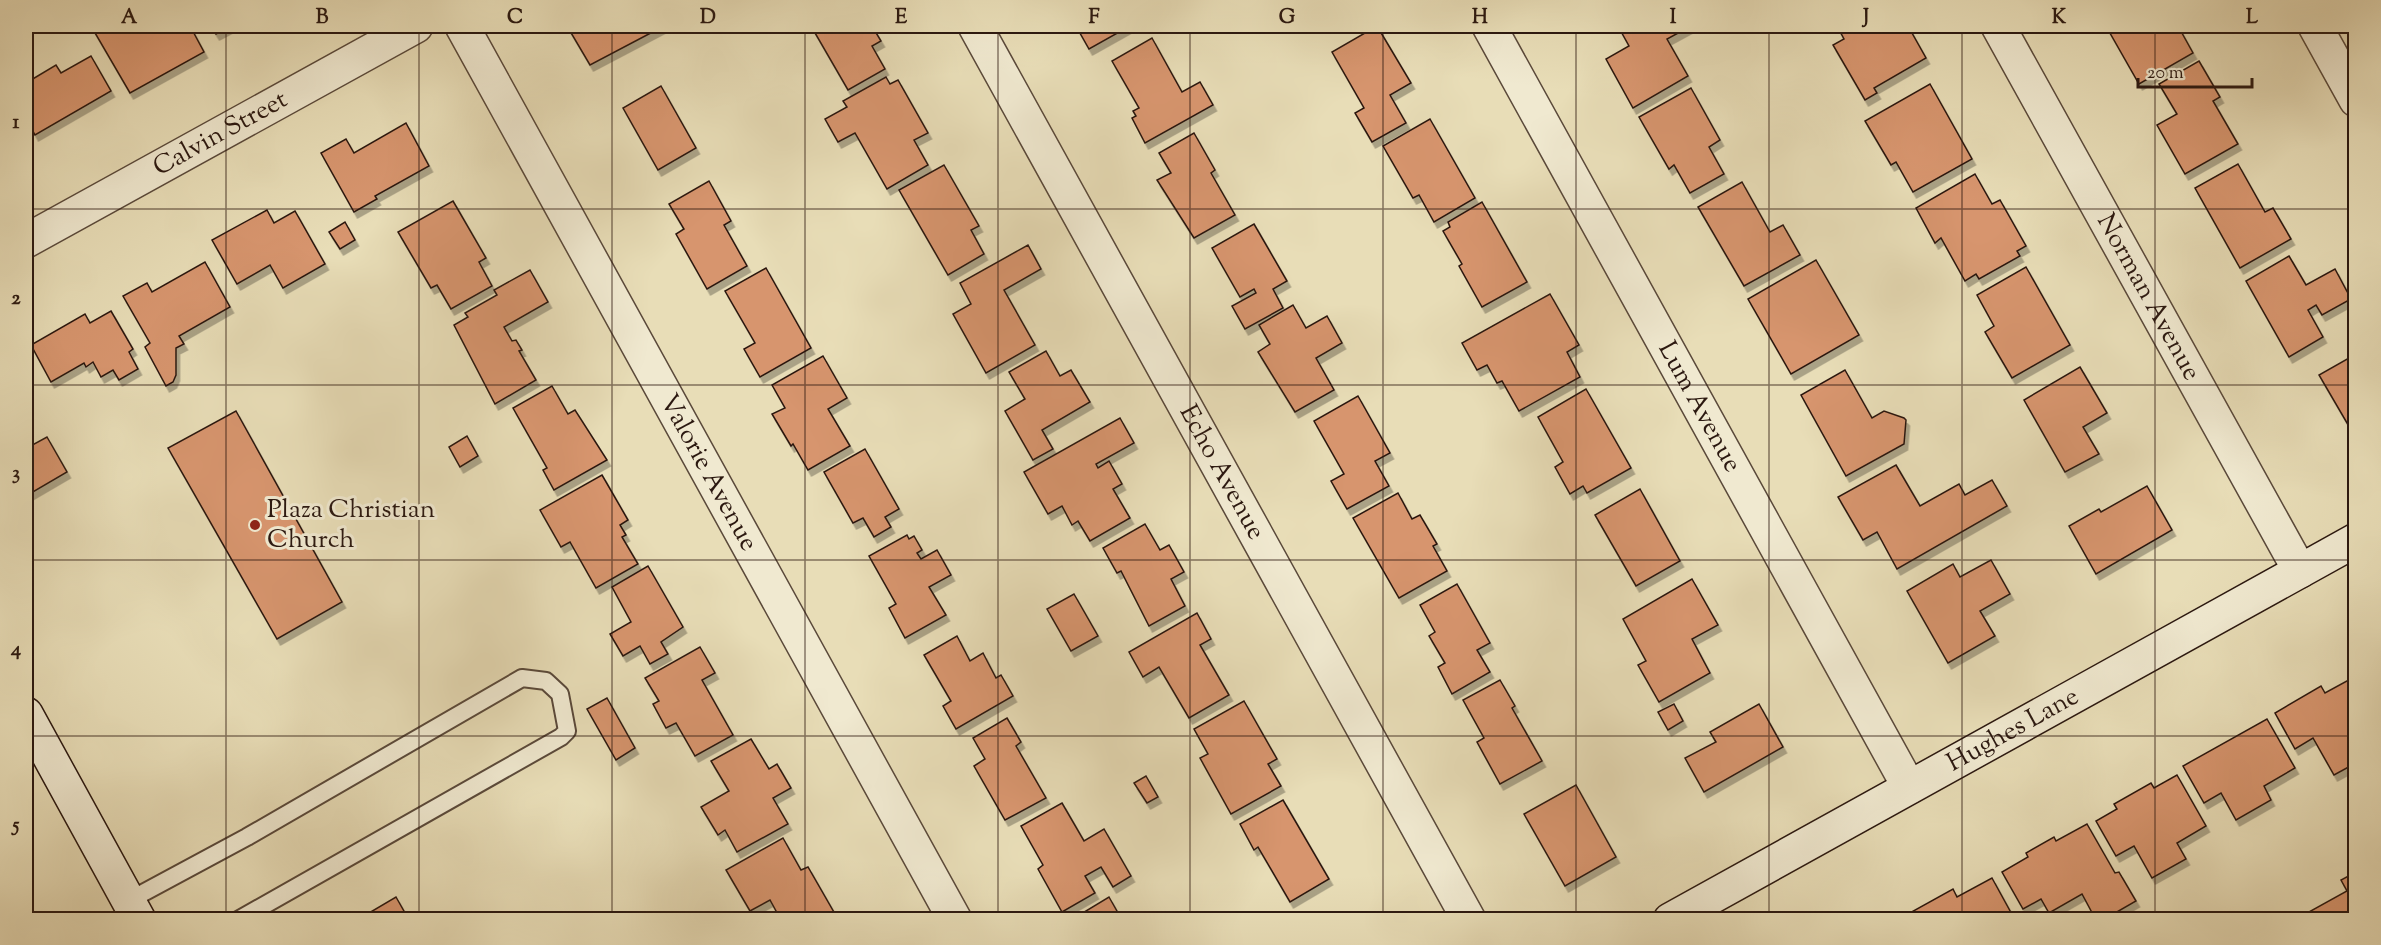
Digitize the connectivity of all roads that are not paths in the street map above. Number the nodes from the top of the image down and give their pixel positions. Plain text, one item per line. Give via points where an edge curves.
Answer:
1 (416, 26) edge
2 (462, 26) edge
3 (975, 26) edge
4 (1489, 26) edge
5 (1998, 26) edge
6 (2320, 27) edge
7 (2355, 100) edge
8 (26, 241) edge
9 (2355, 540) edge
10 (2300, 571) junction
11 (26, 714) edge
12 (1909, 787) junction
13 (134, 910) edge
14 (238, 920) edge
15 (955, 920) edge
16 (1469, 920) edge
17 (1670, 920) edge

1 - 8 street, Calvin Street
2 - 15 street, Valorie Avenue
3 - 16 street, Echo Avenue
4 - 12 street, Lum Avenue
5 - 10 street, Norman Avenue
6 - 7 street
9 - 10 street, Hughes Lane
10 - 12 street, Hughes Lane
11 - 13 street
12 - 17 street, Hughes Lane
13 - 14 lane via 247,837 522,678 546,681 560,694 567,731 561,737

